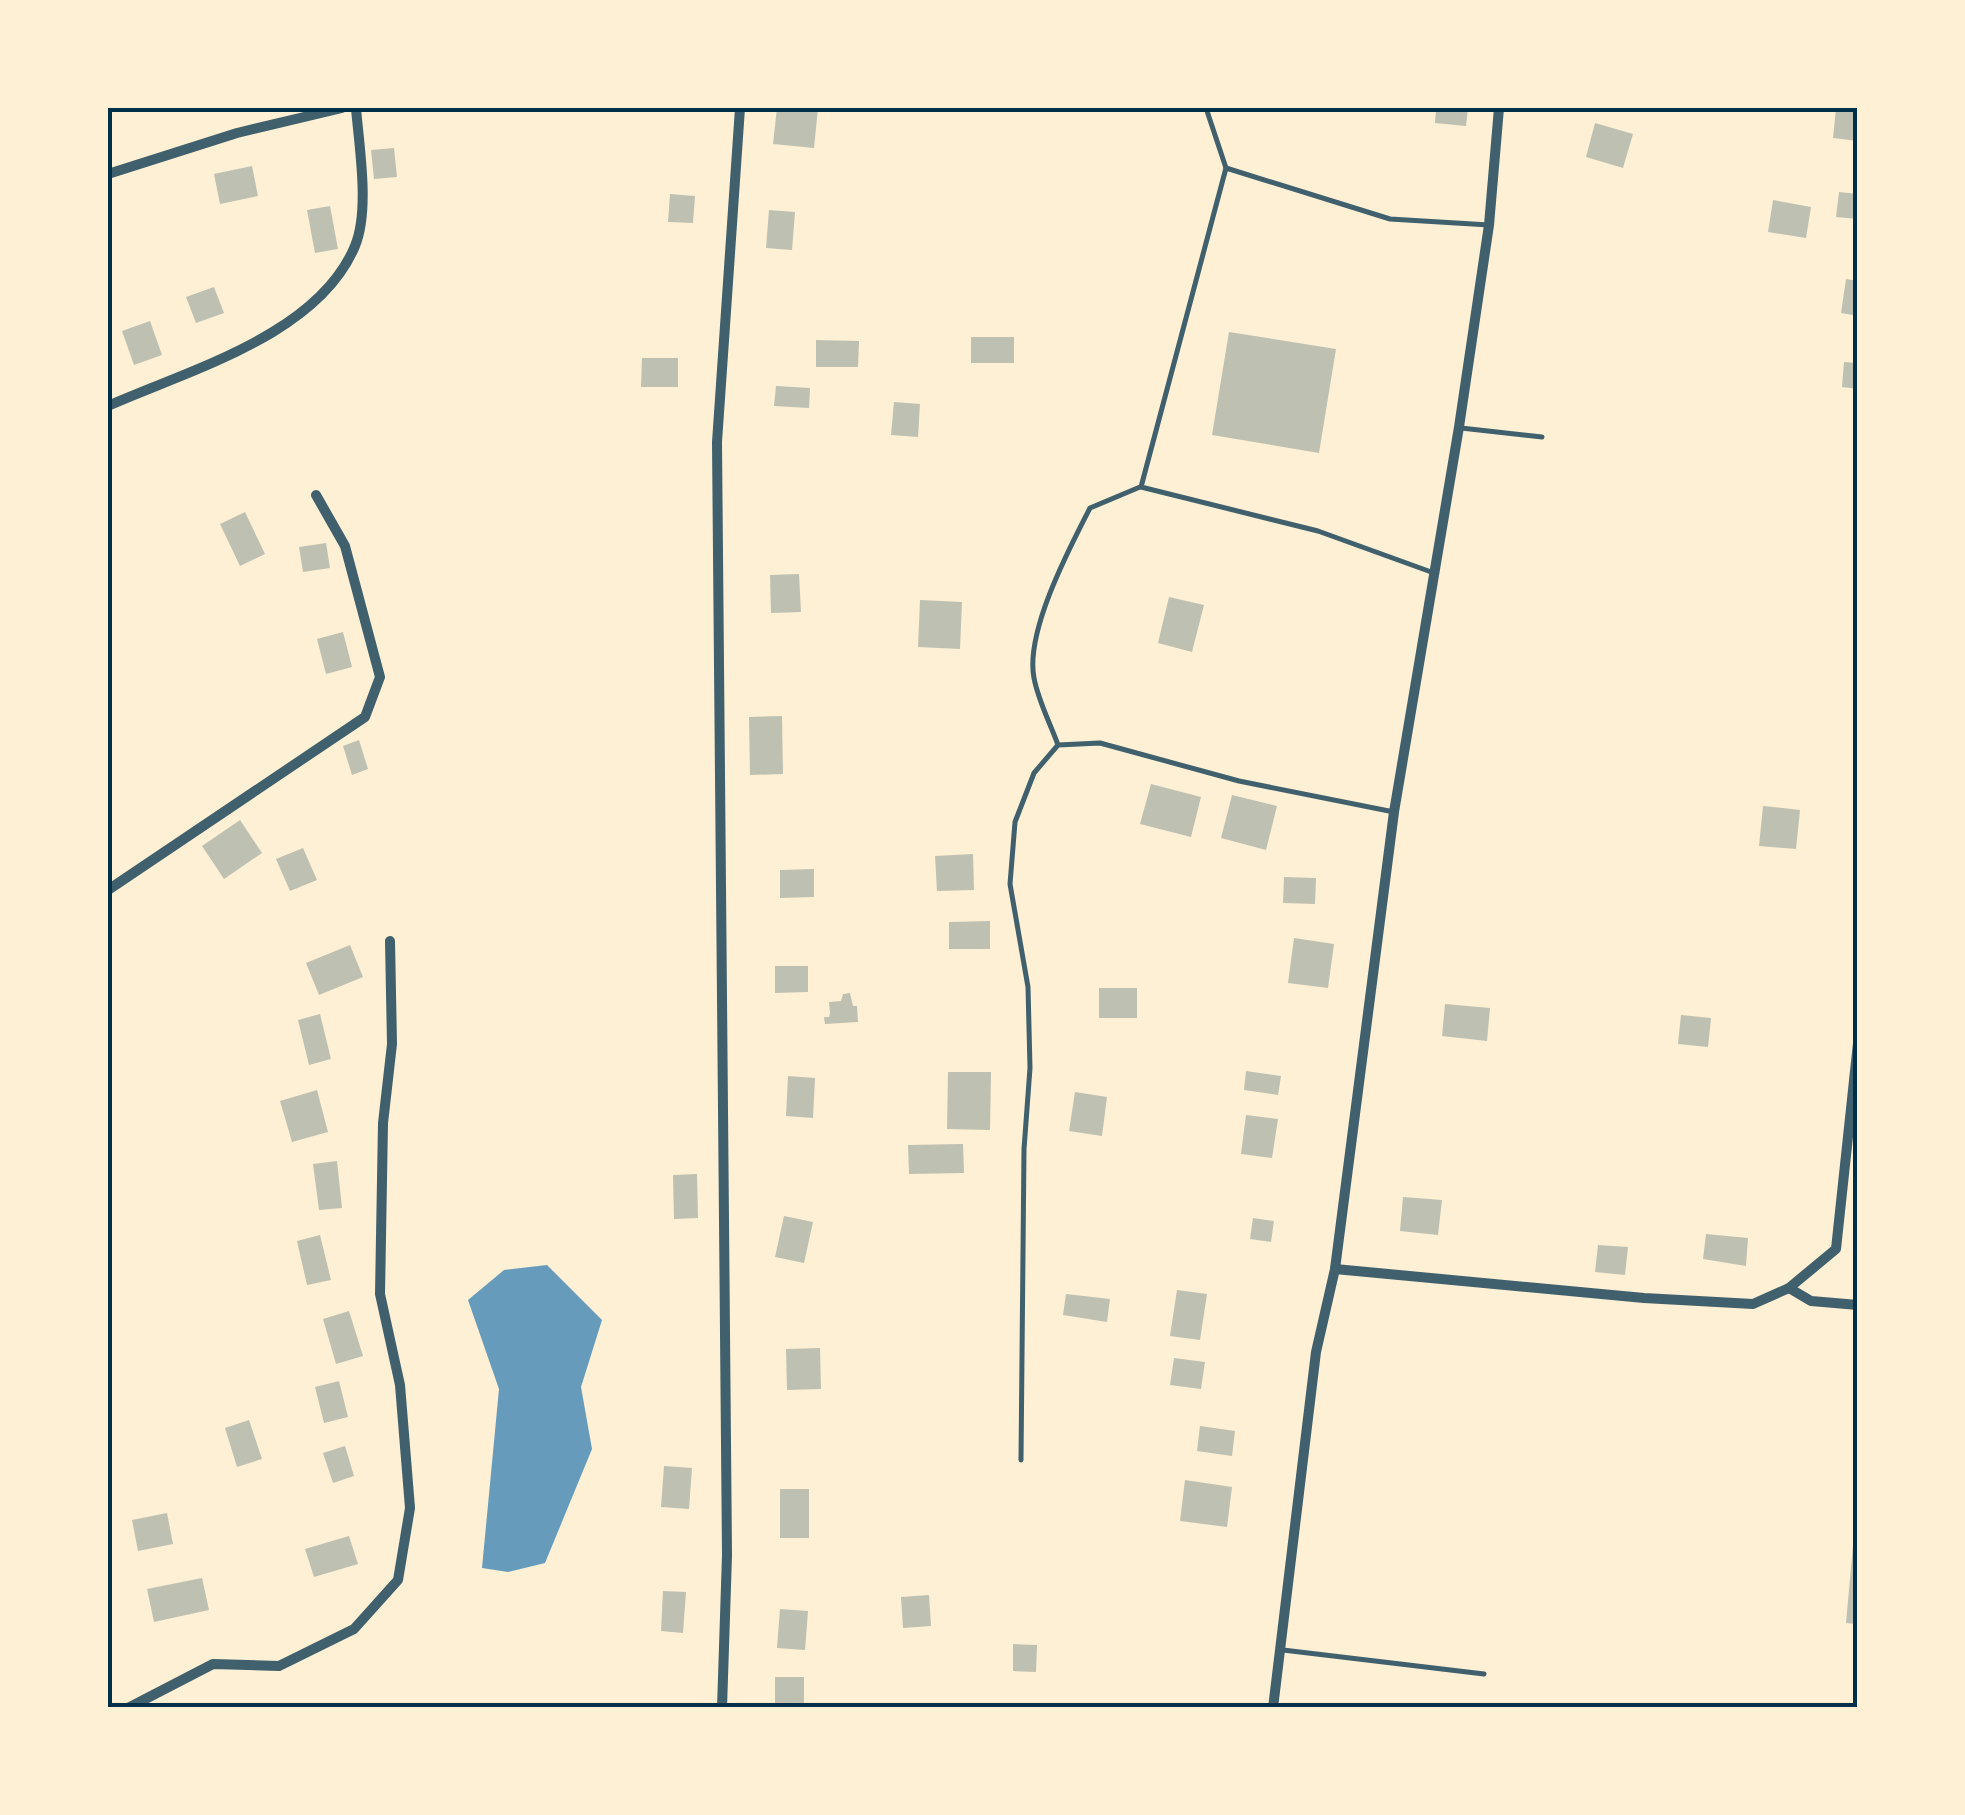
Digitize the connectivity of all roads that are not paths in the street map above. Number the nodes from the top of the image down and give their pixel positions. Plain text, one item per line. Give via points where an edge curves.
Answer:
1 (342, 108) edge
2 (356, 108) edge
3 (740, 108) edge
4 (1206, 108) edge
5 (1499, 108) edge
6 (1226, 168) junction
7 (108, 174) edge
8 (1488, 225) junction
9 (108, 406) edge
10 (1458, 427) junction
11 (1542, 437) dead end
12 (1141, 487) junction
13 (316, 494) dead end
14 (1434, 573) junction
15 (1058, 745) junction
16 (1394, 812) junction
17 (108, 890) edge
18 (390, 941) dead end
19 (1858, 1044) edge
20 (1335, 1270) junction
21 (1789, 1288) junction
22 (1858, 1305) edge
23 (1021, 1460) dead end
24 (1280, 1650) junction
25 (1484, 1674) dead end
26 (128, 1708) edge
27 (722, 1708) edge
28 (1272, 1708) edge

1 - 7 street
2 - 9 street via 363,191 356,245 328,286 282,329
3 - 27 street via 716,442
4 - 6 lane
5 - 8 street
6 - 8 lane via 1390,219
6 - 12 lane
8 - 10 street
10 - 11 lane
10 - 14 street
12 - 14 lane via 1318,531
12 - 15 lane via 1090,508 1039,624 1033,676
13 - 17 street via 345,546 380,678 365,717
14 - 16 street
15 - 16 lane via 1100,743 1239,781
15 - 23 lane via 1034,773 1015,822 1010,884 1028,986 1029,1036
16 - 20 street
18 - 26 street via 380,1294 400,1385 410,1508 398,1580 354,1629 279,1666 213,1664
19 - 21 street via 1836,1249
20 - 21 street via 1753,1304
20 - 24 street via 1316,1352
21 - 22 street via 1811,1301
24 - 25 lane
24 - 28 street

